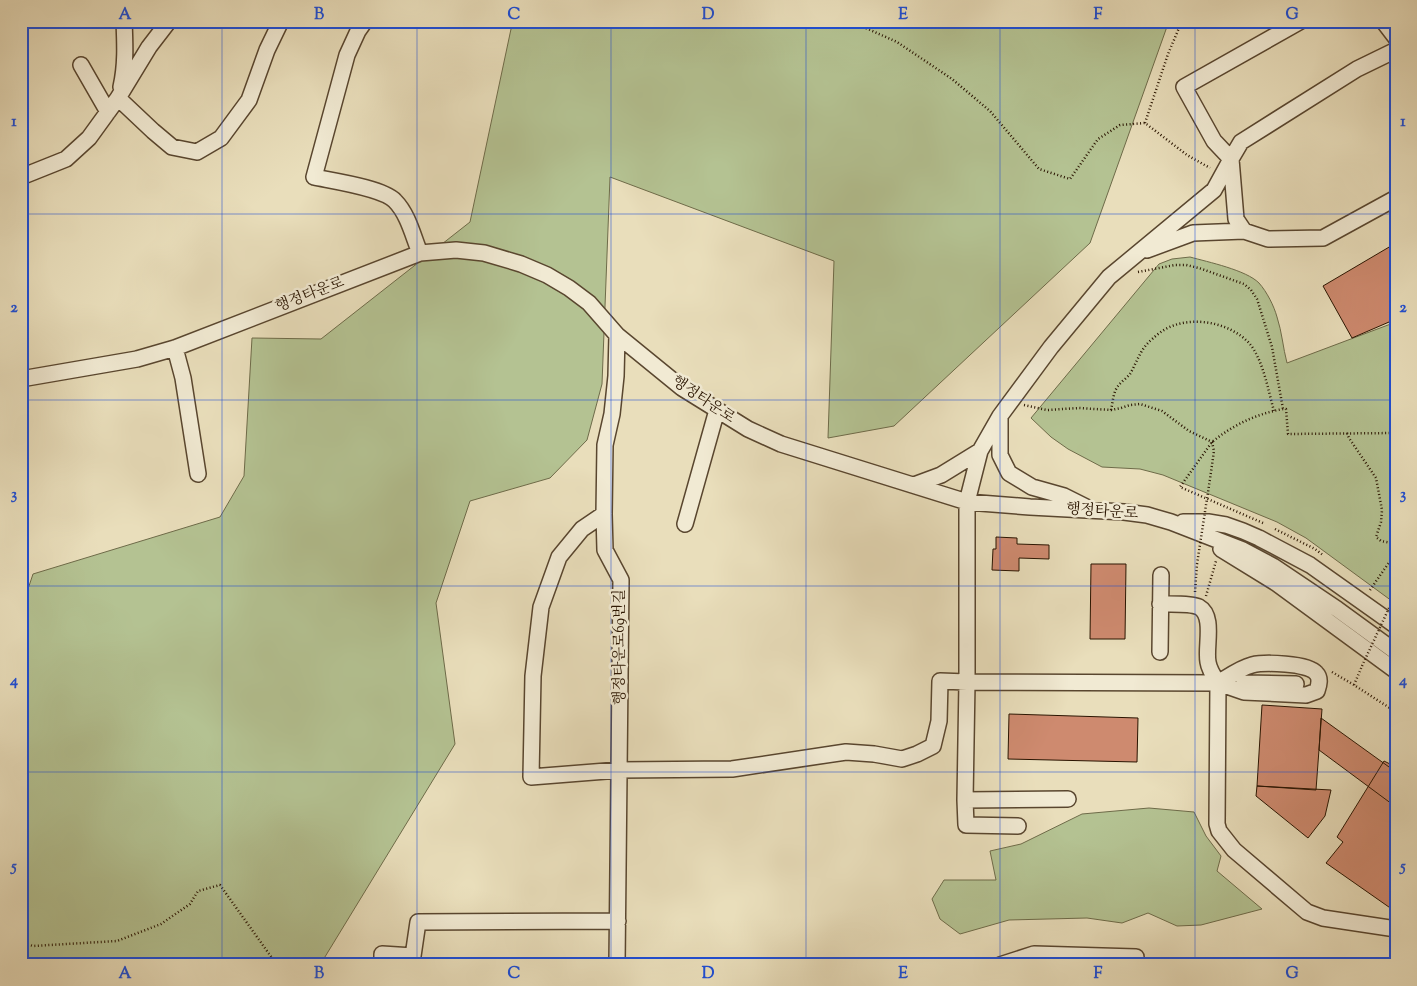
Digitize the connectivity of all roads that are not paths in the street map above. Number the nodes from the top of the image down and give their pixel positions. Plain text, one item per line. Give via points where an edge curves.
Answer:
1 (124, 21) edge
2 (169, 21) edge
3 (281, 21) edge
4 (365, 21) edge
5 (1301, 21) edge
6 (1383, 21) edge
7 (1396, 38) edge
8 (1396, 50) edge
9 (81, 65) dead end
10 (118, 98) junction
11 (108, 112) junction
12 (1231, 159) junction
13 (21, 177) edge
14 (1396, 198) edge
15 (1244, 231) junction
16 (420, 253) junction
17 (1136, 254) junction
18 (617, 334) junction
19 (175, 348) junction
20 (21, 379) edge
21 (717, 410) junction
22 (1000, 416) junction
23 (980, 450) junction
24 (198, 474) dead end
25 (914, 486) junction
26 (967, 502) junction
27 (1094, 511) junction
28 (604, 514) junction
29 (1171, 522) junction
30 (685, 524) dead end
31 (1161, 575) dead end
32 (1160, 604) junction
33 (1396, 626) edge
34 (1160, 652) dead end
35 (1396, 652) edge
36 (1396, 671) edge
37 (967, 682) junction
38 (1218, 683) junction
39 (1307, 684) dead end
40 (619, 770) junction
41 (1068, 799) dead end
42 (966, 800) junction
43 (1018, 826) dead end
44 (618, 922) junction
45 (1396, 929) edge
46 (1136, 957) dead end
47 (382, 965) edge
48 (617, 965) edge
49 (1000, 965) edge

1 - 10 street via 124,75
2 - 10 street
3 - 10 street via 249,100 221,138 197,152 172,147
4 - 16 street via 347,55 314,177 380,191 394,199 403,211
5 - 12 street via 1184,87 1214,140
6 - 7 street
8 - 12 street via 1357,69 1241,142
9 - 11 street
10 - 11 street
11 - 13 street via 89,138 66,159
12 - 15 street via 1236,219
12 - 17 street via 1214,190
14 - 15 street via 1322,238 1268,238
15 - 17 street via 1193,233
16 - 18 street, 행정타운로 via 456,250 484,254 547,274 589,303
16 - 19 street, 행정타운로
17 - 22 street via 1109,277
18 - 21 street, 행정타운로 via 682,388
18 - 28 street, 행정타운로69번길 via 612,414 605,446
19 - 20 street, 행정타운로 via 137,359
19 - 24 street
21 - 25 street, 행정타운로 via 781,444
21 - 30 street
22 - 23 street
22 - 27 street via 1000,455 1009,473 1032,487 1064,496
23 - 25 street via 941,475
23 - 26 street
25 - 26 street, 행정타운로
26 - 27 street, 행정타운로
26 - 37 street
27 - 29 street, 행정타운로 via 1147,515
28 - 40 street, 행정타운로69번길 via 605,550 621,580
28 - 40 street via 582,529 559,557 541,607 533,676 531,777
29 - 33 street via 1208,522 1243,531 1310,565
29 - 35 street, 행정타운로 via 1243,550 1274,566
29 - 36 street via 1256,570
31 - 32 street
32 - 34 street
32 - 38 street via 1193,605 1206,614 1208,663
37 - 38 street
37 - 40 street via 940,681 939,721 933,746 902,759 846,752 732,769
37 - 42 street
38 - 38 street via 1244,692 1306,695 1317,691 1319,677 1310,668 1265,664 1251,665
38 - 39 street
38 - 45 street via 1217,824 1223,838 1307,912 1323,918
40 - 44 street, 행정타운로69번길
41 - 42 street
42 - 43 street via 966,825
44 - 47 street via 418,922 413,956 382,954
44 - 48 street, 행정타운로69번길
46 - 49 street via 1034,954

